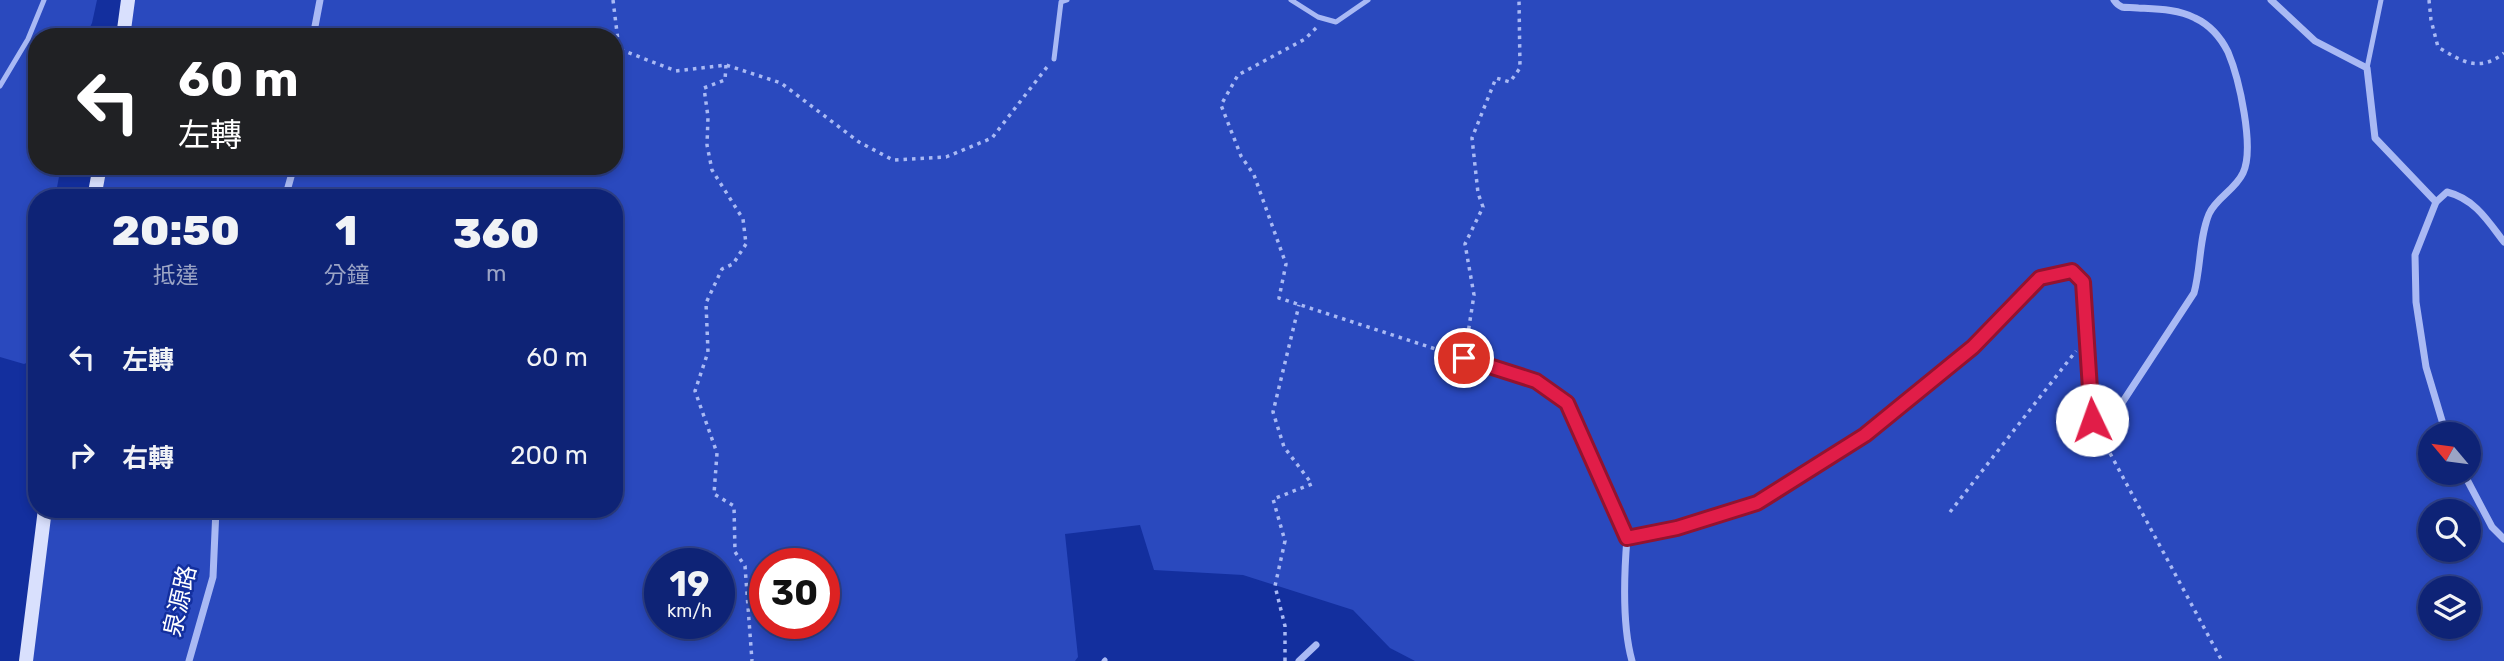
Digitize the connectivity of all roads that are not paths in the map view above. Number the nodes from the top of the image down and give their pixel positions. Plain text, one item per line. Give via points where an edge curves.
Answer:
1 (44, 0) edge
2 (128, 0) edge
3 (320, 0) edge
4 (1067, 0) edge
5 (1291, 0) edge
6 (1367, 0) edge
7 (2114, 0) edge
8 (2271, 0) edge
9 (2381, 0) edge
10 (33, 28) edge
11 (124, 28) edge
12 (315, 28) edge
13 (28, 39) edge
14 (1054, 59) road end
15 (2367, 68) junction
16 (0, 86) edge
17 (2436, 202) junction
18 (2504, 242) edge
19 (1464, 358) road end
20 (2442, 422) edge
21 (2470, 485) edge
22 (44, 518) edge
23 (216, 518) edge
24 (1627, 538) junction
25 (2504, 540) edge
26 (1317, 645) dead end
27 (26, 661) edge
28 (189, 661) edge
29 (1299, 661) edge
30 (1632, 661) edge

1 - 10 lane
2 - 11 street
3 - 12 street
4 - 14 lane via 1061,2
5 - 6 lane via 1336,22
7 - 24 street via 2122,7 2182,12 2215,32 2236,76 2247,149 2245,170 2236,186 2210,211 2194,293 2118,409 2106,422 2092,420 2083,282 2072,271 2040,278 1973,347 1825,462 1757,503
8 - 15 street via 2315,41
9 - 15 lane
13 - 16 lane
15 - 17 street via 2375,138
17 - 18 street via 2447,192 2461,196 2479,209
17 - 20 street via 2415,255 2416,302 2426,367
19 - 24 street via 1536,381 1567,403
21 - 25 street
22 - 27 street
23 - 28 street, 泉源路 via 213,577
24 - 30 street via 1627,632
26 - 29 street

